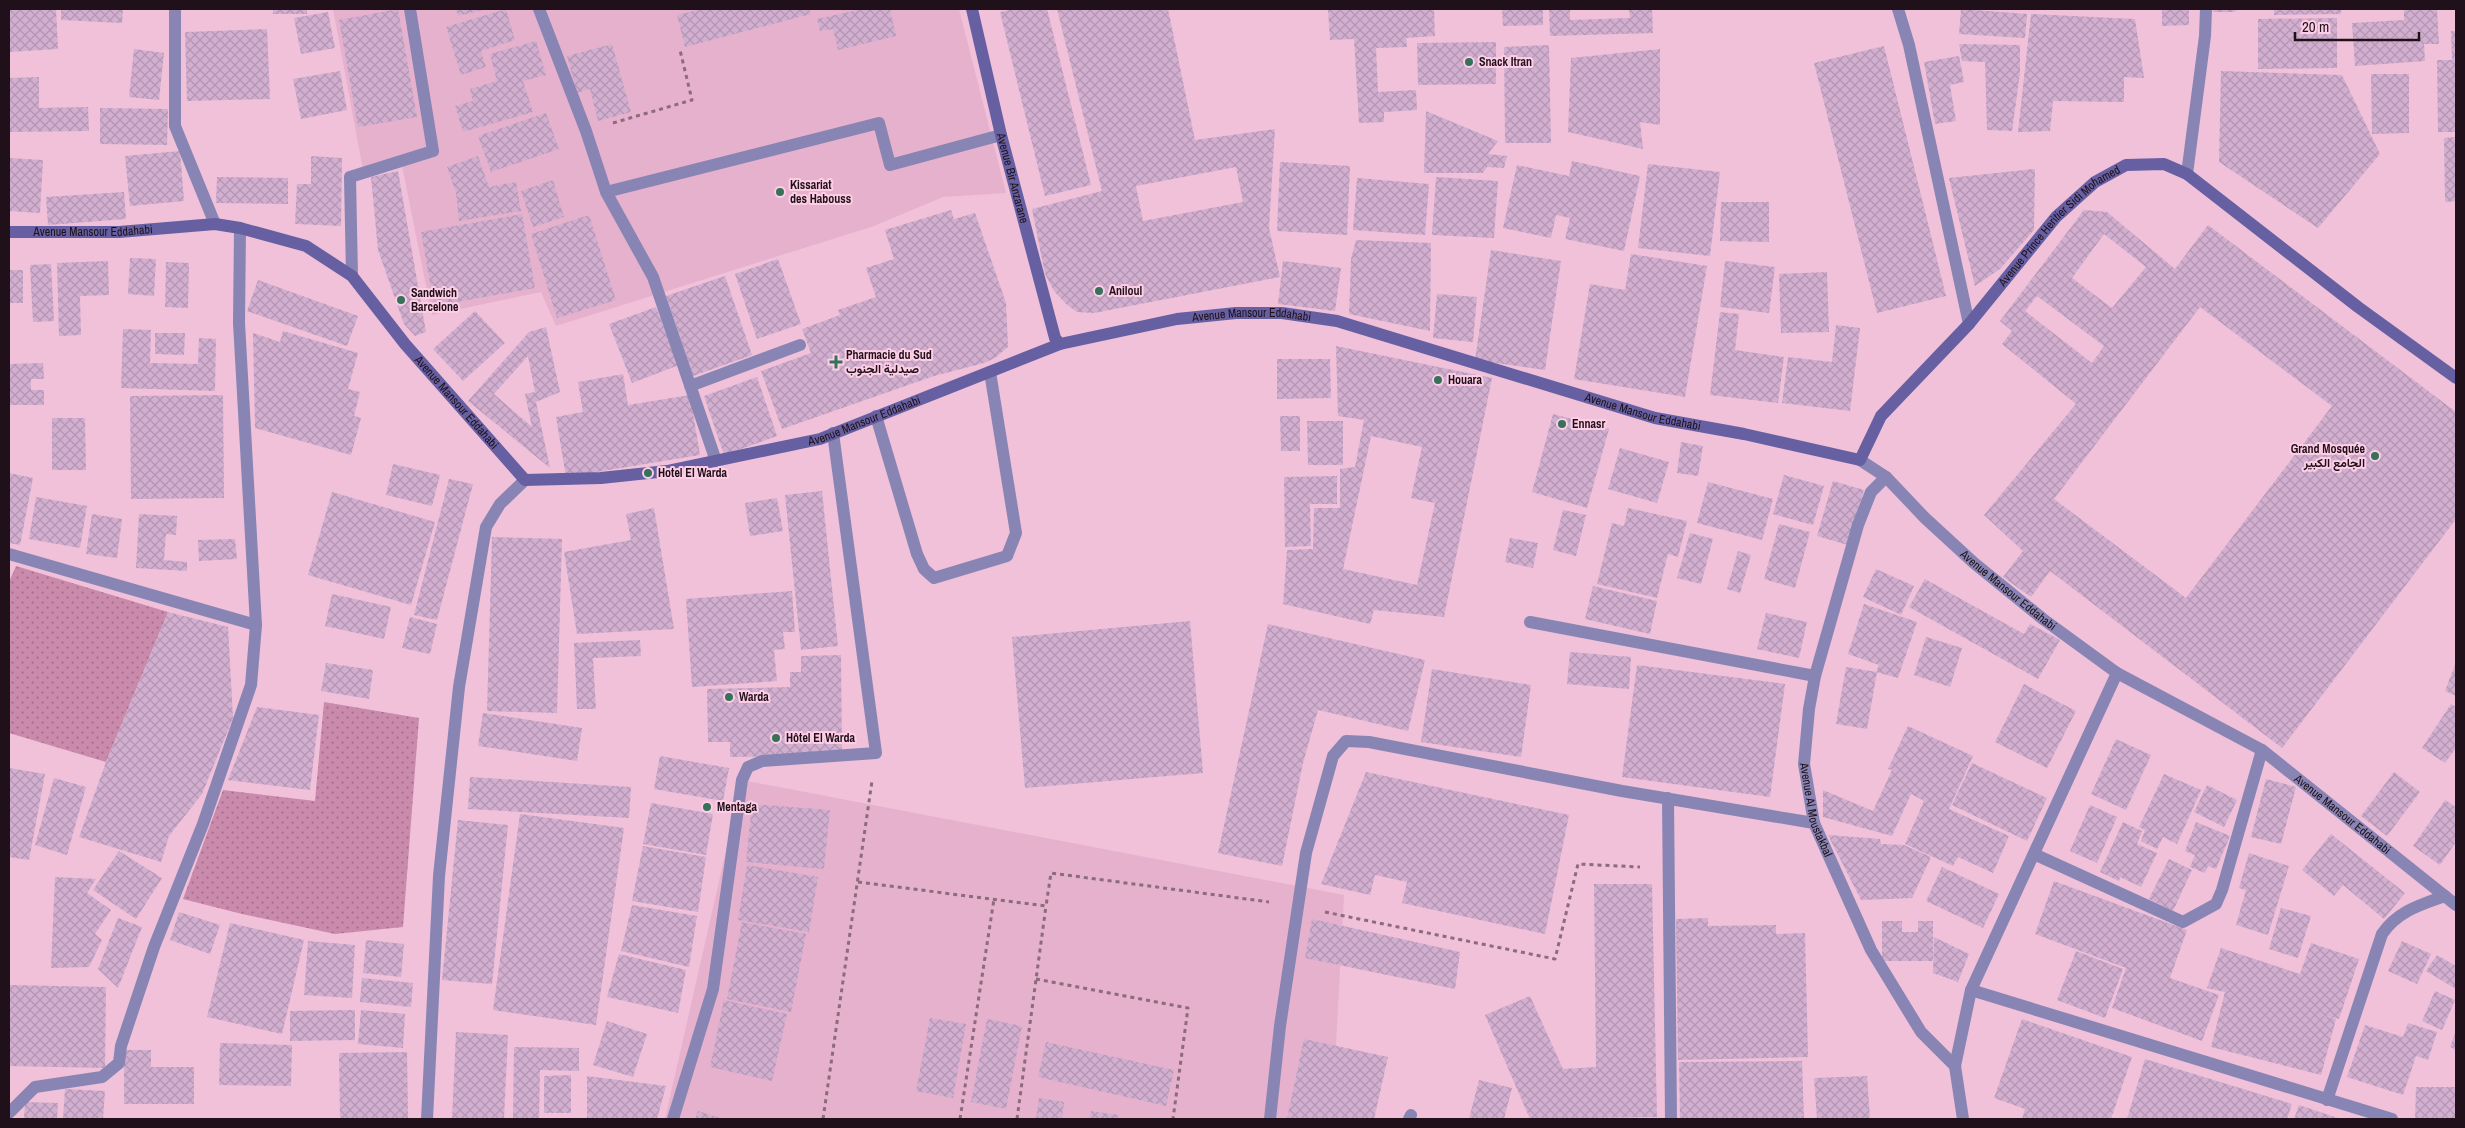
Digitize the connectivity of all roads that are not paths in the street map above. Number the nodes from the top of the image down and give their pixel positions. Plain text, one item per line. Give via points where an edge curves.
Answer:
1 (175, 9) edge
2 (410, 9) edge
3 (539, 9) edge
4 (972, 9) edge
5 (1898, 9) edge
6 (2206, 9) edge
7 (1001, 135) junction
8 (2187, 174) junction
9 (606, 192) junction
10 (215, 224) junction
11 (240, 228) junction
12 (9, 232) edge
13 (352, 276) junction
14 (1969, 324) junction
15 (1060, 344) junction
16 (800, 345) dead end
17 (990, 372) junction
18 (2456, 378) edge
19 (690, 386) junction
20 (876, 416) junction
21 (833, 434) junction
22 (1860, 460) junction
23 (716, 461) junction
24 (1886, 477) junction
25 (525, 480) junction
26 (9, 554) edge
27 (1530, 622) dead end
28 (256, 625) junction
29 (2117, 673) junction
30 (1815, 676) junction
31 (2262, 750) junction
32 (1668, 798) junction
33 (1814, 823) junction
34 (2034, 854) junction
35 (2445, 896) junction
36 (2456, 905) edge
37 (1971, 990) junction
38 (1955, 1066) junction
39 (2327, 1100) junction
40 (9, 1113) edge
41 (427, 1119) edge
42 (673, 1119) edge
43 (1270, 1119) edge
44 (1671, 1119) edge
45 (1963, 1119) edge
46 (2392, 1119) edge

1 - 10 street via 175,126
2 - 13 street via 433,151 350,177
3 - 9 street
4 - 7 street, Avenue Bir Anzarane
5 - 14 street via 1909,45
6 - 8 street
7 - 9 street via 890,164 879,123
7 - 15 street, Avenue Bir Anzarane via 1055,338
8 - 14 street, Avenue Prince Heritier Sidi Mohamed via 2164,164 2126,164 2096,182 2056,217
8 - 18 street, Avenue Prince Heritier Sidi Mohamed
9 - 19 street via 653,277
10 - 11 street, Avenue Mansour Eddahabi
10 - 12 street, Avenue Mansour Eddahabi via 119,232
11 - 13 street, Avenue Mansour Eddahabi via 306,246
11 - 28 street via 239,323
13 - 25 street, Avenue Mansour Eddahabi via 405,344
14 - 22 street, Avenue Prince Heritier Sidi Mohamed via 1881,416
15 - 17 street, Avenue Mansour Eddahabi
15 - 22 street, Avenue Mansour Eddahabi via 1177,319 1236,313 1282,313 1337,321 1655,418
16 - 19 street
17 - 20 street, Avenue Mansour Eddahabi
17 - 20 street via 1016,533 1007,556 934,578 924,569
19 - 23 street
20 - 21 street, Avenue Mansour Eddahabi
21 - 23 street, Avenue Mansour Eddahabi
21 - 42 street via 876,753 762,761 748,767 742,780 713,989
22 - 24 street, Avenue Mansour Eddahabi
23 - 25 street, Avenue Mansour Eddahabi via 667,471 602,478
24 - 29 street, Avenue Mansour Eddahabi via 1974,563
24 - 30 street, Avenue Al Moustakbal via 1871,492 1858,525
25 - 41 street via 500,504 486,528 459,687 439,876
26 - 28 street
27 - 30 street
28 - 40 street via 251,685 203,824 154,947 121,1046 119,1063 102,1077 35,1087
29 - 31 street, Avenue Mansour Eddahabi
29 - 34 street
30 - 33 street, Avenue Al Moustakbal via 1804,764
31 - 34 street via 2216,904 2183,922
31 - 35 street, Avenue Mansour Eddahabi
32 - 33 street
32 - 43 street via 1369,742 1346,741 1333,756 1306,853 1280,1026
32 - 44 street
33 - 38 street, Avenue Al Moustakbal via 1871,950 1921,1032
34 - 37 street
35 - 36 street, Avenue Mansour Eddahabi
35 - 39 street via 2408,910 2391,921 2382,934
37 - 38 street
37 - 39 street
38 - 45 street
39 - 46 street

